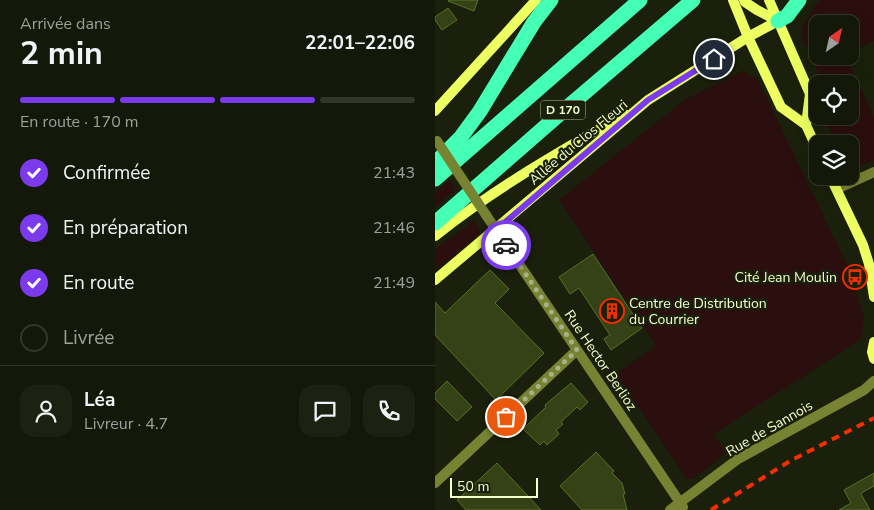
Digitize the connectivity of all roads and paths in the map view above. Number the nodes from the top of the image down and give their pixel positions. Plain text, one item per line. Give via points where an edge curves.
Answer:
1 (535, 0) edge
2 (551, 0) edge
3 (640, 0) edge
4 (693, 0) edge
5 (733, 0) edge
6 (744, 0) edge
7 (769, 0) edge
8 (799, 0) edge
9 (778, 21) junction
10 (748, 37) junction
11 (648, 100) junction
12 (435, 111) edge
13 (806, 125) junction
14 (811, 135) edge
15 (436, 140) edge
16 (435, 163) edge
17 (874, 172) edge
18 (435, 179) edge
19 (835, 185) edge
20 (837, 189) junction
21 (435, 223) edge
22 (496, 230) junction
23 (435, 236) edge
24 (435, 280) edge
25 (874, 295) edge
26 (874, 342) edge
27 (577, 350) junction
28 (874, 359) edge
29 (874, 381) edge
30 (435, 483) edge
31 (681, 504) junction
32 (670, 510) edge

1 - 12 street
2 - 16 highway via 480,111 461,137
3 - 18 highway, D 170
4 - 21 highway, D 170
5 - 10 street
6 - 9 street
7 - 9 street
8 - 9 highway via 787,16
9 - 10 street, Allée du Clos Fleuri
9 - 13 street via 810,94
10 - 11 street, Allée du Clos Fleuri
10 - 13 street via 781,107
11 - 22 street, Allée du Clos Fleuri
11 - 23 street via 547,160 458,217
13 - 14 street
15 - 22 street, bridge
17 - 20 street
19 - 20 street
20 - 25 street via 863,245
22 - 24 street, Allée du Clos Fleuri
22 - 27 street, Rue Hector Berlioz
26 - 28 street
27 - 30 street
27 - 31 street, Rue Hector Berlioz
29 - 31 street, Rue de Sannois via 864,390 738,459
31 - 32 street, Rue de Sannois

